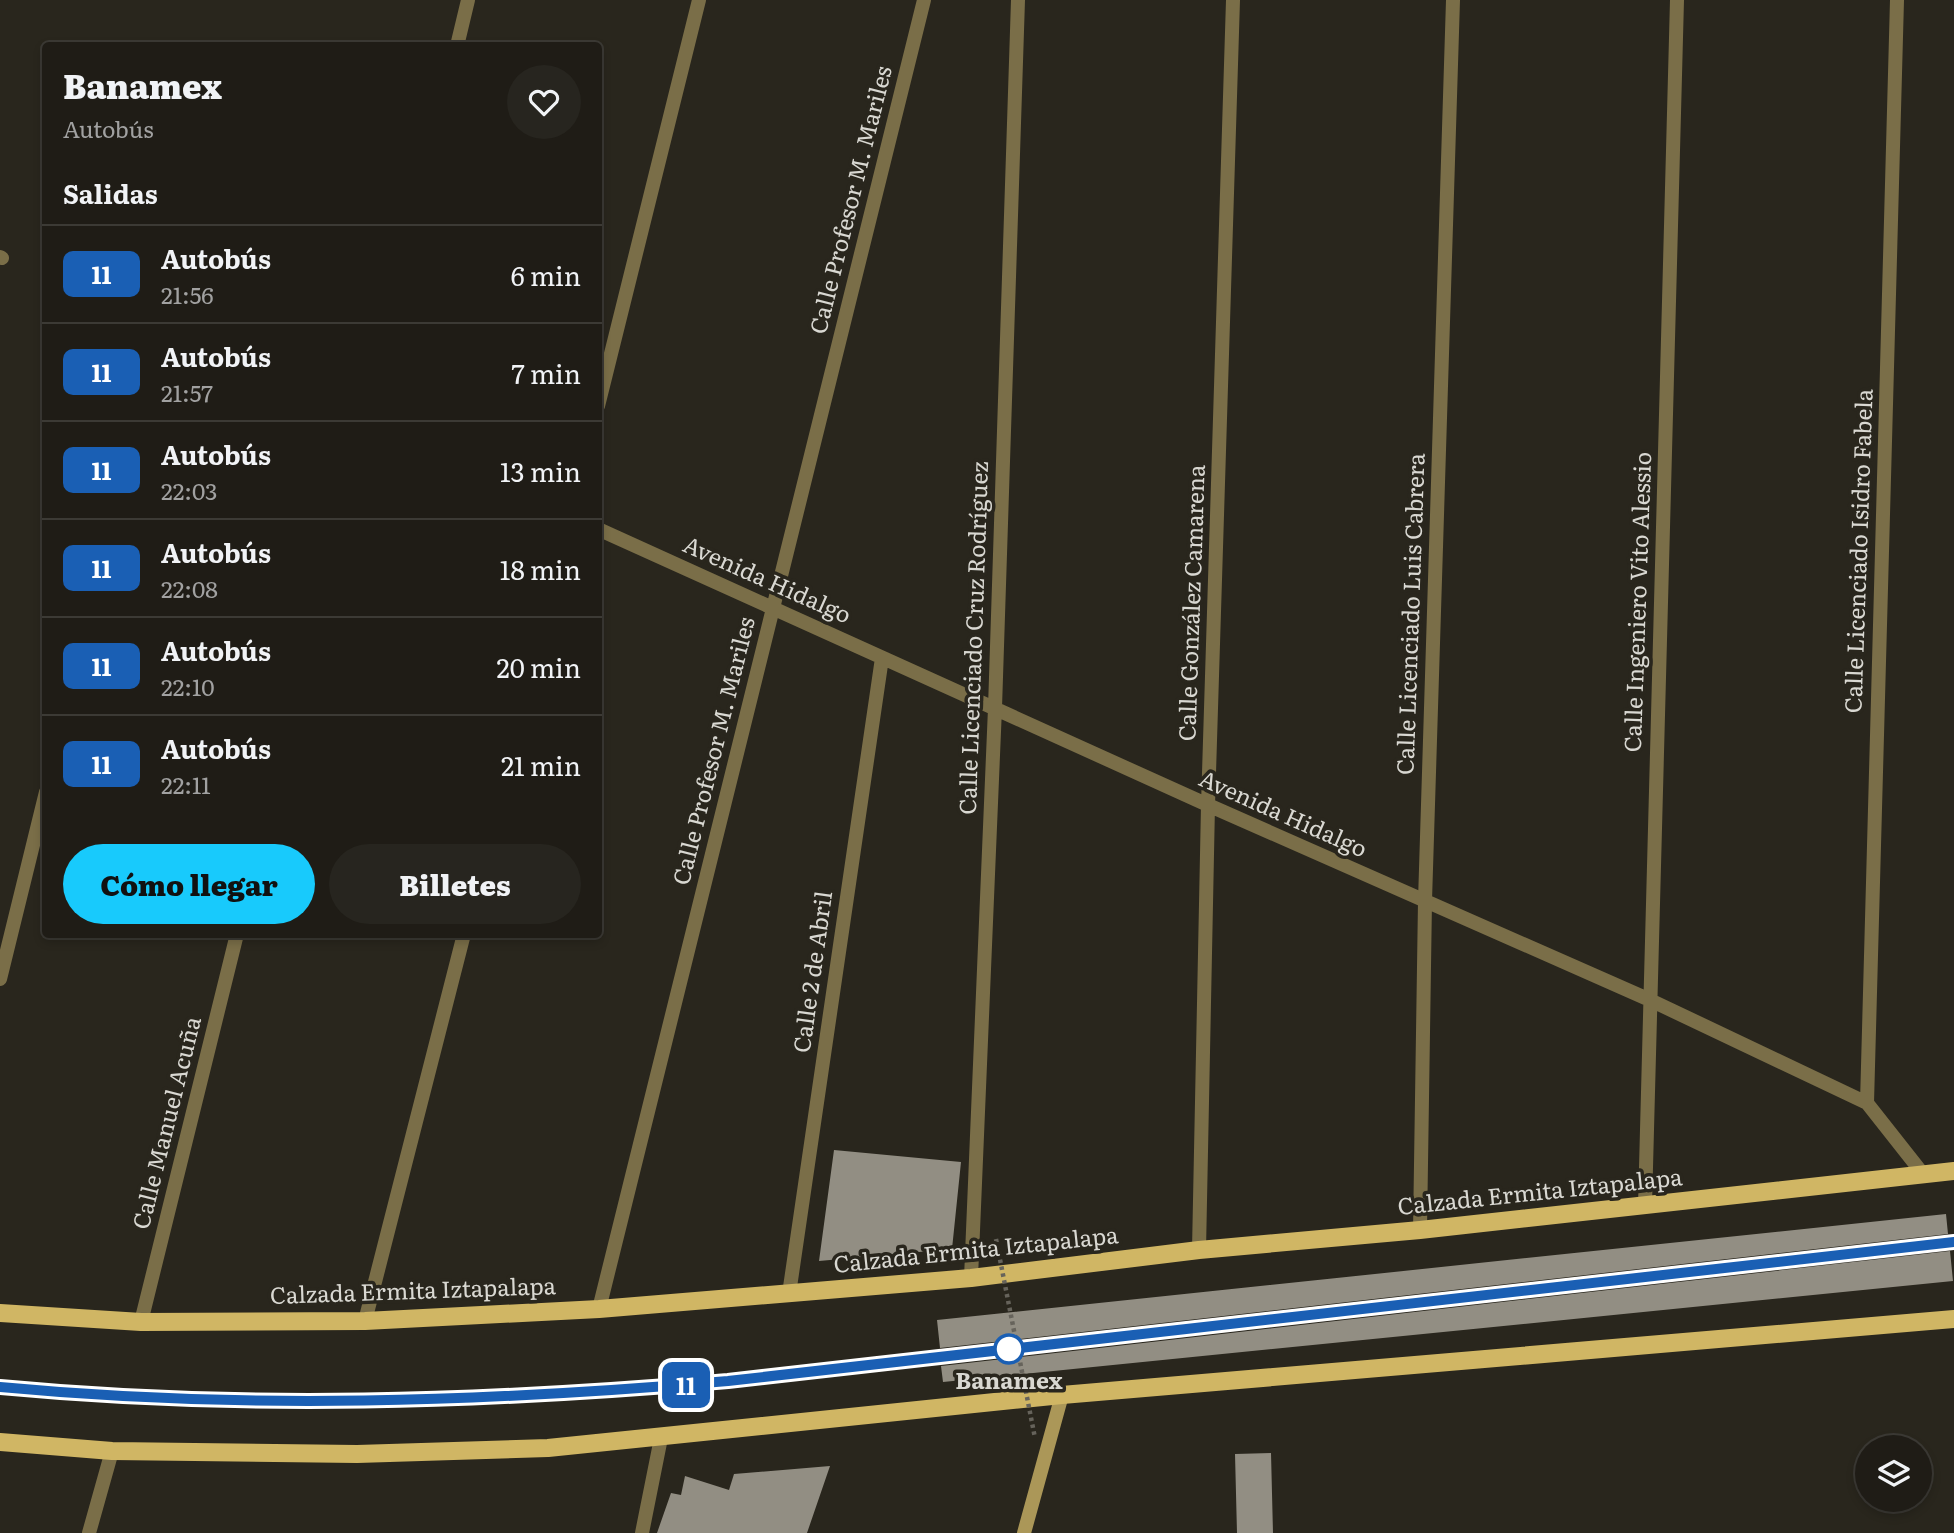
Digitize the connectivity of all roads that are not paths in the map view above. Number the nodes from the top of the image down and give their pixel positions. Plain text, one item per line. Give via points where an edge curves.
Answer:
1 (468, 0) edge
2 (699, 0) edge
3 (924, 0) edge
4 (1018, 0) edge
5 (1233, 0) edge
6 (1453, 0) edge
7 (1677, 0) edge
8 (1896, 0) edge
9 (458, 42) edge
10 (602, 390) edge
11 (602, 531) edge
12 (773, 607) junction
13 (882, 658) junction
14 (995, 708) junction
15 (1208, 805) junction
16 (42, 809) edge
17 (1424, 901) junction
18 (236, 938) edge
19 (463, 938) edge
20 (0, 979) edge
21 (1650, 1000) junction
22 (1867, 1103) junction
23 (1954, 1171) edge
24 (1923, 1174) junction
25 (1645, 1205) junction
26 (1420, 1230) junction
27 (1954, 1242) edge
28 (1199, 1250) junction
29 (971, 1278) junction
30 (789, 1294) junction
31 (599, 1309) junction
32 (0, 1313) edge
33 (1954, 1319) edge
34 (365, 1321) junction
35 (141, 1322) junction
36 (0, 1387) edge
37 (1062, 1395) junction
38 (661, 1438) junction
39 (0, 1442) edge
40 (112, 1451) junction
41 (89, 1533) edge
42 (642, 1533) edge
43 (1024, 1533) edge

1 - 9 street
2 - 10 street
3 - 12 street, Calle Profesor M. Mariles
4 - 14 street, Calle Licenciado Cruz Rodríguez
5 - 15 street, Calle González Camarena
6 - 17 street, Calle Licenciado Luis Cabrera
7 - 21 street, Calle Ingeniero Vito Alessio
8 - 22 street, Calle Licenciado Isidro Fabela
11 - 12 street, Avenida Hidalgo
12 - 13 street, Avenida Hidalgo
12 - 31 street, Calle Profesor M. Mariles
13 - 14 street, Avenida Hidalgo
13 - 30 street, Calle 2 de Abril
14 - 15 street, Avenida Hidalgo
14 - 29 street, Calle Licenciado Cruz Rodríguez
15 - 17 street, Avenida Hidalgo
15 - 28 street, Calle González Camarena
16 - 20 street
17 - 21 street, Avenida Hidalgo
17 - 26 street, Calle Licenciado Luis Cabrera
18 - 35 street, Calle Manuel Acuña
19 - 34 street
21 - 22 street, Avenida Hidalgo
21 - 25 street, Calle Ingeniero Vito Alessio
22 - 24 street, Avenida Hidalgo
23 - 24 main road, Calzada Ermita Iztapalapa
24 - 25 main road, Calzada Ermita Iztapalapa
25 - 26 main road, Calzada Ermita Iztapalapa
26 - 28 main road, Calzada Ermita Iztapalapa
27 - 36 lane via 602,1392 286,1402
28 - 29 main road, Calzada Ermita Iztapalapa
29 - 30 main road, Calzada Ermita Iztapalapa
30 - 31 main road, Calzada Ermita Iztapalapa
31 - 34 main road, Calzada Ermita Iztapalapa
32 - 35 main road, Calzada Ermita Iztapalapa
33 - 37 main road
34 - 35 main road, Calzada Ermita Iztapalapa
37 - 38 main road
37 - 43 street
38 - 40 main road via 548,1448 357,1454
38 - 42 street
39 - 40 main road
40 - 41 street

